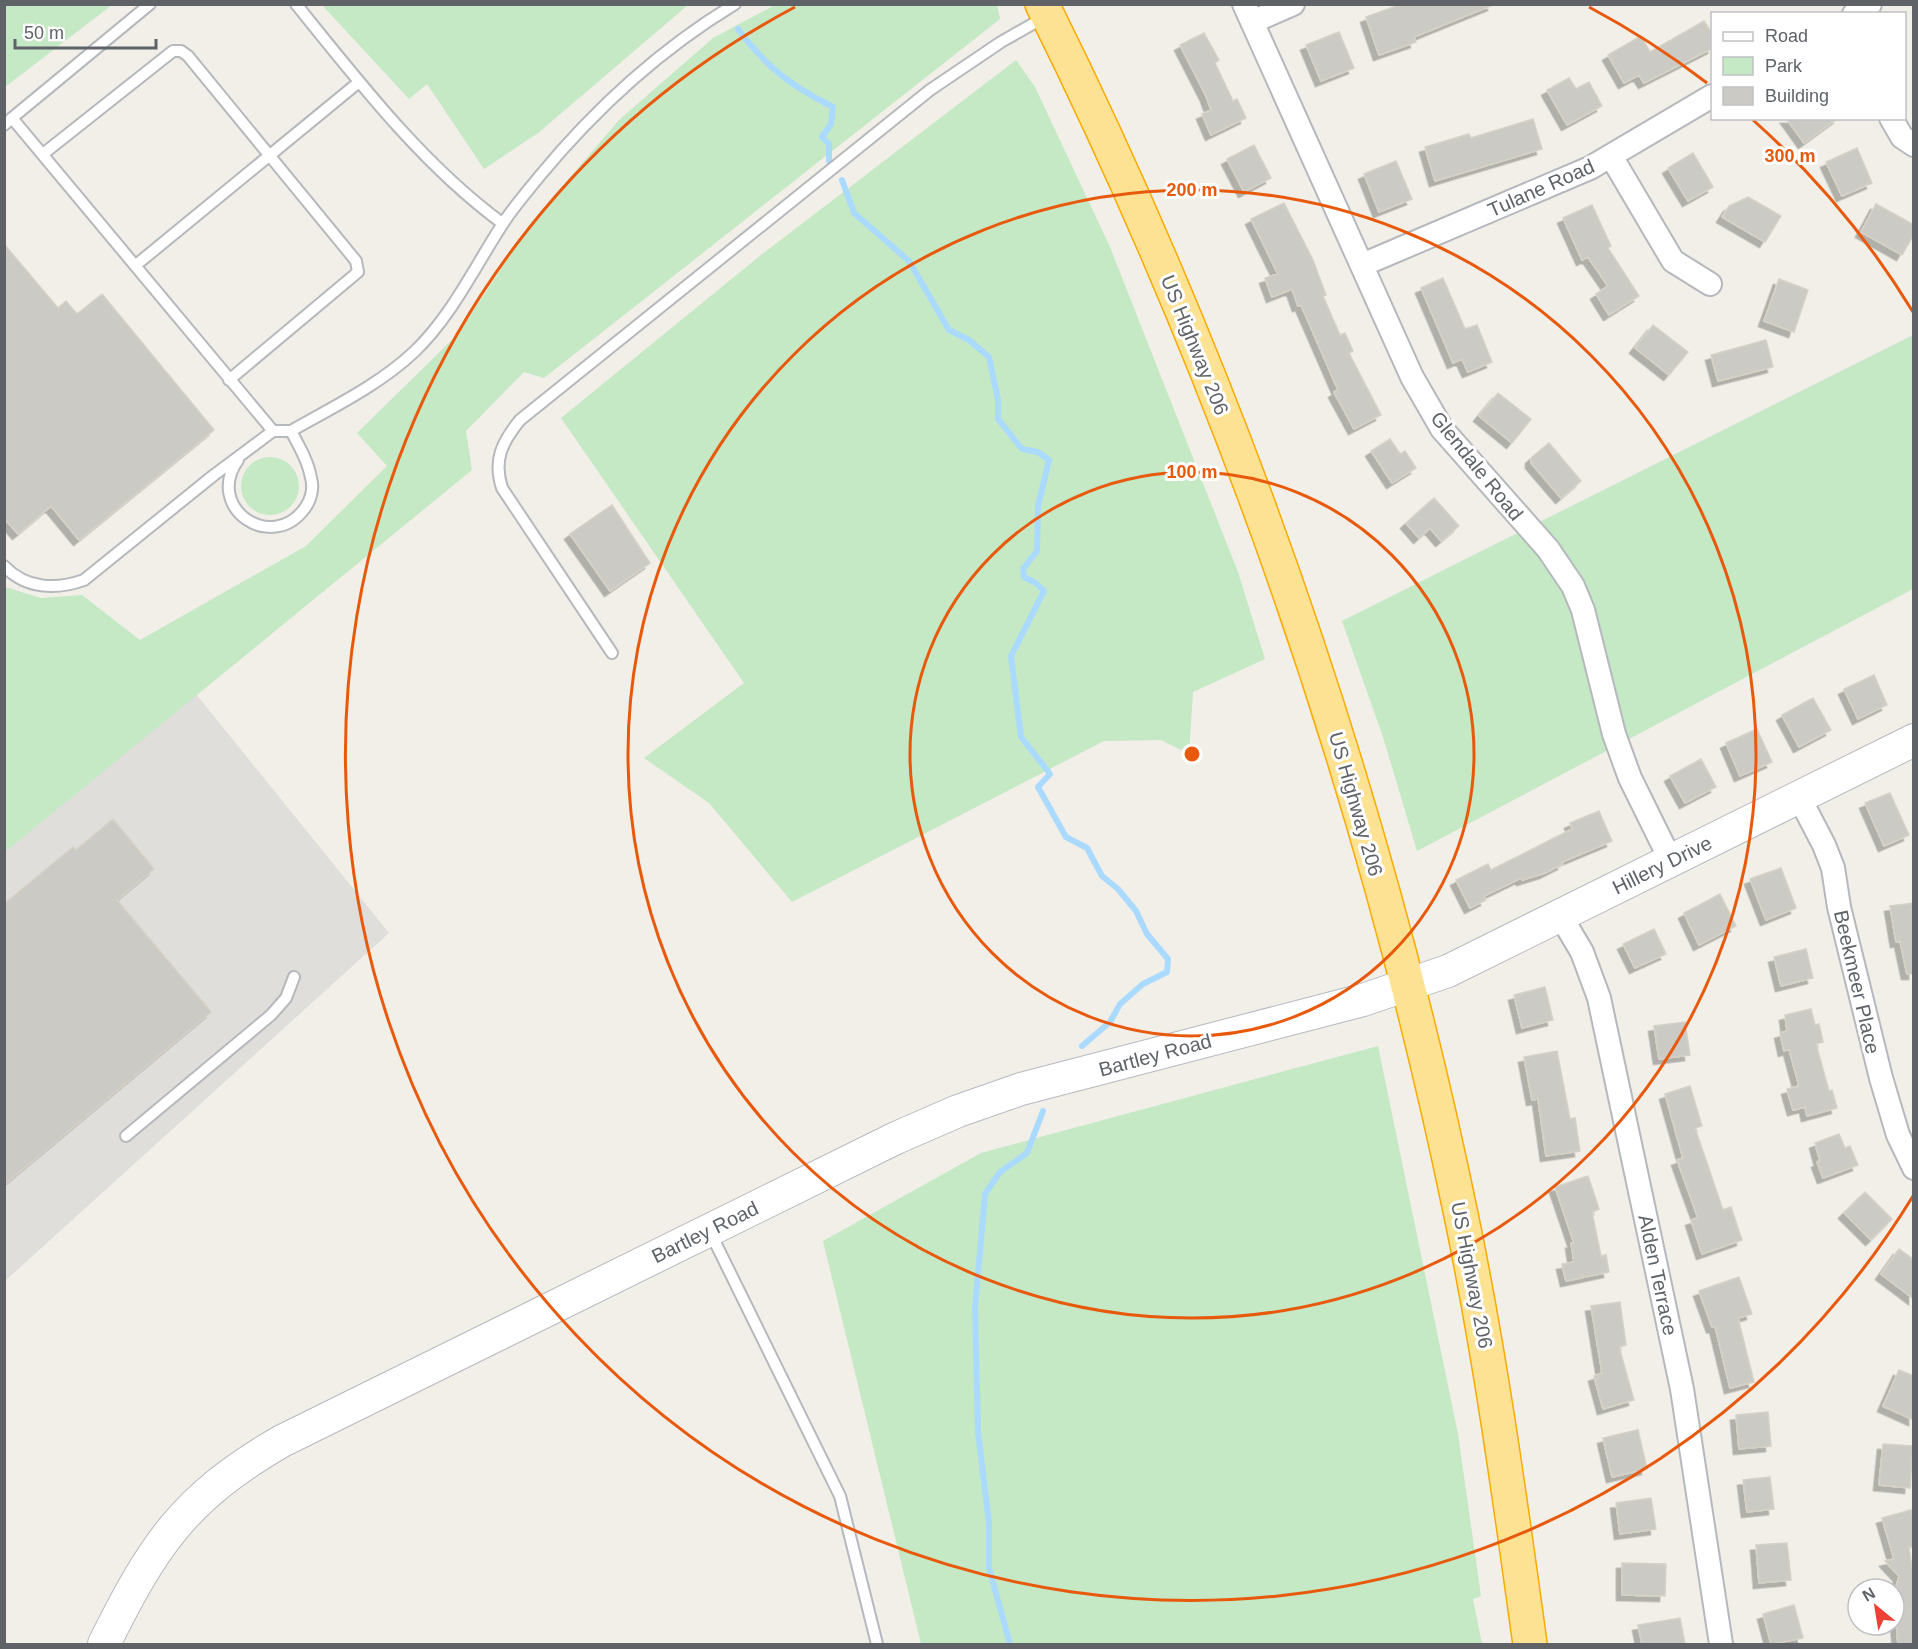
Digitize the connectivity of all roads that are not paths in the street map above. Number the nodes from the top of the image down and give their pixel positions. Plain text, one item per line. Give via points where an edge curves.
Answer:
1 (150, 4) edge
2 (296, 4) edge
3 (735, 4) edge
4 (1293, 4) edge
5 (1870, 4) edge
6 (1045, 10) edge
7 (1857, 12) edge
8 (1248, 13) edge
9 (359, 82) junction
10 (1711, 97) edge
11 (1892, 120) edge
12 (8, 121) edge
13 (1914, 145) edge
14 (43, 154) junction
15 (269, 155) junction
16 (1611, 156) junction
17 (502, 224) junction
18 (136, 265) junction
19 (1362, 265) junction
20 (1710, 284) dead end
21 (229, 380) junction
22 (273, 431) junction
23 (291, 431) junction
24 (242, 455) junction
25 (4, 566) edge
26 (612, 653) dead end
27 (1914, 740) edge
28 (1799, 797) junction
29 (1671, 861) junction
30 (1560, 915) junction
31 (294, 977) dead end
32 (1408, 986) junction
33 (126, 1136) dead end
34 (1914, 1168) edge
35 (710, 1231) junction
36 (104, 1644) edge
37 (877, 1644) edge
38 (1530, 1644) edge
39 (1721, 1644) edge

1 - 12 lane
2 - 9 lane
3 - 17 lane via 676,43 612,97 563,148
4 - 8 street
5 - 7 street
6 - 26 lane via 930,90 520,420 506,437 497,469 502,488
6 - 32 highway, US Highway 206 via 1155,246 1260,509 1354,795
8 - 19 street, Glendale Road
9 - 15 lane
9 - 17 lane via 460,188
10 - 16 street, Tulane Road
11 - 13 street via 1902,137
12 - 14 lane
14 - 15 lane via 173,51 181,51
14 - 18 lane
15 - 18 lane
15 - 21 lane via 359,268 352,279
16 - 19 street, Tulane Road via 1542,190
16 - 20 street via 1673,261
17 - 23 lane via 455,300 414,352 382,378
18 - 21 lane
19 - 29 street, Glendale Road via 1412,377 1442,429 1548,549 1573,586 1629,778
21 - 22 lane
22 - 23 lane
22 - 24 lane
23 - 24 lane via 304,456 312,488 306,507 289,522 265,527 251,523 238,512 230,496 229,481
24 - 25 lane via 84,580 66,585 37,585
27 - 28 street, Hillery Drive
28 - 29 street, Hillery Drive
28 - 34 street, Beekmeer Place via 1833,868 1881,1078 1898,1135
29 - 30 street, Hillery Drive
30 - 32 street, Hillery Drive via 1448,971
30 - 39 street, Alden Terrace via 1582,952 1599,998 1682,1389
31 - 33 lane via 286,998 271,1015
32 - 35 street, Bartley Road via 990,1100 896,1138
32 - 38 highway, US Highway 206 via 1460,1208 1501,1436
35 - 36 street, Bartley Road via 292,1436 242,1465 202,1497 162,1539
35 - 37 lane via 840,1496

